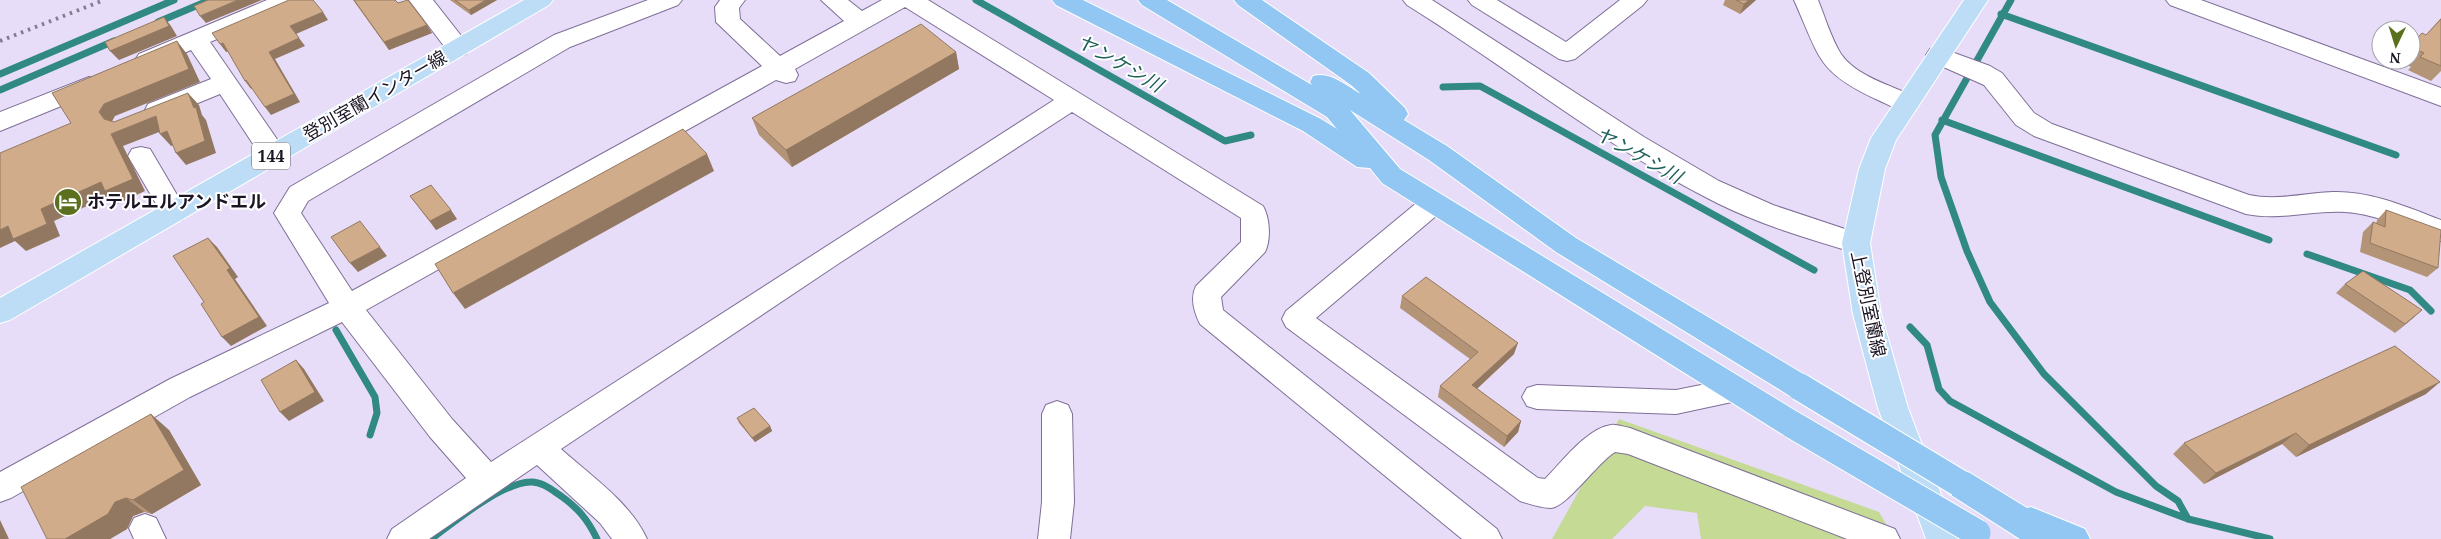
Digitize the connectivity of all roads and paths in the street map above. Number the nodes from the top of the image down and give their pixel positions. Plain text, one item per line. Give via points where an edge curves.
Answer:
1 (288, 0) edge
2 (421, 0) edge
3 (542, 0) edge
4 (670, 0) edge
5 (733, 0) edge
6 (833, 0) edge
7 (900, 0) edge
8 (910, 0) edge
9 (1064, 0) edge
10 (1150, 0) edge
11 (1180, 0) edge
12 (1246, 0) edge
13 (1415, 0) edge
14 (1468, 0) edge
15 (1480, 0) edge
16 (1635, 0) edge
17 (1806, 0) edge
18 (1976, 0) edge
19 (2178, 0) edge
20 (1444, 17) junction
21 (860, 22) junction
22 (196, 39) junction
23 (458, 48) junction
24 (1938, 55) junction
25 (782, 71) junction
26 (226, 83) junction
27 (2441, 98) edge
28 (1072, 100) junction
29 (1906, 102) junction
30 (134, 120) edge
31 (0, 122) edge
32 (1438, 153) junction
33 (274, 154) junction
34 (141, 156) dead end
35 (1391, 176) junction
36 (1434, 203) junction
37 (174, 212) junction
38 (2441, 231) edge
39 (1856, 243) junction
40 (347, 307) junction
41 (0, 312) edge
42 (1736, 390) junction
43 (1537, 397) dead end
44 (1057, 414) dead end
45 (539, 448) junction
46 (488, 482) junction
47 (0, 488) edge
48 (2006, 511) junction
49 (1981, 536) edge
50 (403, 539) edge
51 (630, 539) edge
52 (1054, 539) edge
53 (1486, 539) edge
54 (1884, 539) edge
55 (1942, 539) edge
56 (2046, 539) edge
57 (2074, 539) edge

1 - 22 street
2 - 23 street
3 - 23 main road, 登別室蘭インター線 / 144
4 - 40 street via 562,41 299,194 287,214
5 - 25 street via 728,7 728,22
6 - 21 street
7 - 21 street
8 - 28 street
9 - 35 highway via 1312,125
10 - 35 highway via 1336,111
11 - 32 highway via 1263,46
12 - 32 highway via 1360,79
13 - 20 street
14 - 20 street
15 - 16 street via 1567,53
17 - 29 street via 1832,58 1840,68
18 - 24 main road, 上登別室蘭線
19 - 27 street
20 - 39 street via 1711,189 1789,223
21 - 25 street
22 - 26 street
22 - 31 street
23 - 33 main road, 登別室蘭インター線 / 144
24 - 29 main road, 上登別室蘭線
24 - 38 street via 1971,68 2001,87 2025,119 2043,130 2246,204 2274,209 2336,202 2368,206
25 - 40 street
26 - 30 street
26 - 33 street
28 - 45 street
28 - 53 street via 1254,213 1255,245 1206,294 1210,316
29 - 39 main road, 上登別室蘭線 via 1884,138 1875,162
32 - 48 highway, bridge via 1566,245
33 - 37 main road, 登別室蘭インター線 / 144
34 - 37 street
35 - 36 highway
36 - 42 highway
36 - 54 street via 1296,319 1531,491 1551,494 1595,448 1611,438 1630,440
37 - 41 main road, 登別室蘭インター線 / 144
39 - 55 main road, 上登別室蘭線 via 1867,314 1893,408
40 - 46 street via 441,428
40 - 47 street via 180,388
42 - 43 street via 1676,402
42 - 49 highway, bridge
44 - 52 street via 1058,502
45 - 46 street
45 - 51 street via 611,513
46 - 50 street
48 - 56 highway
48 - 57 highway

